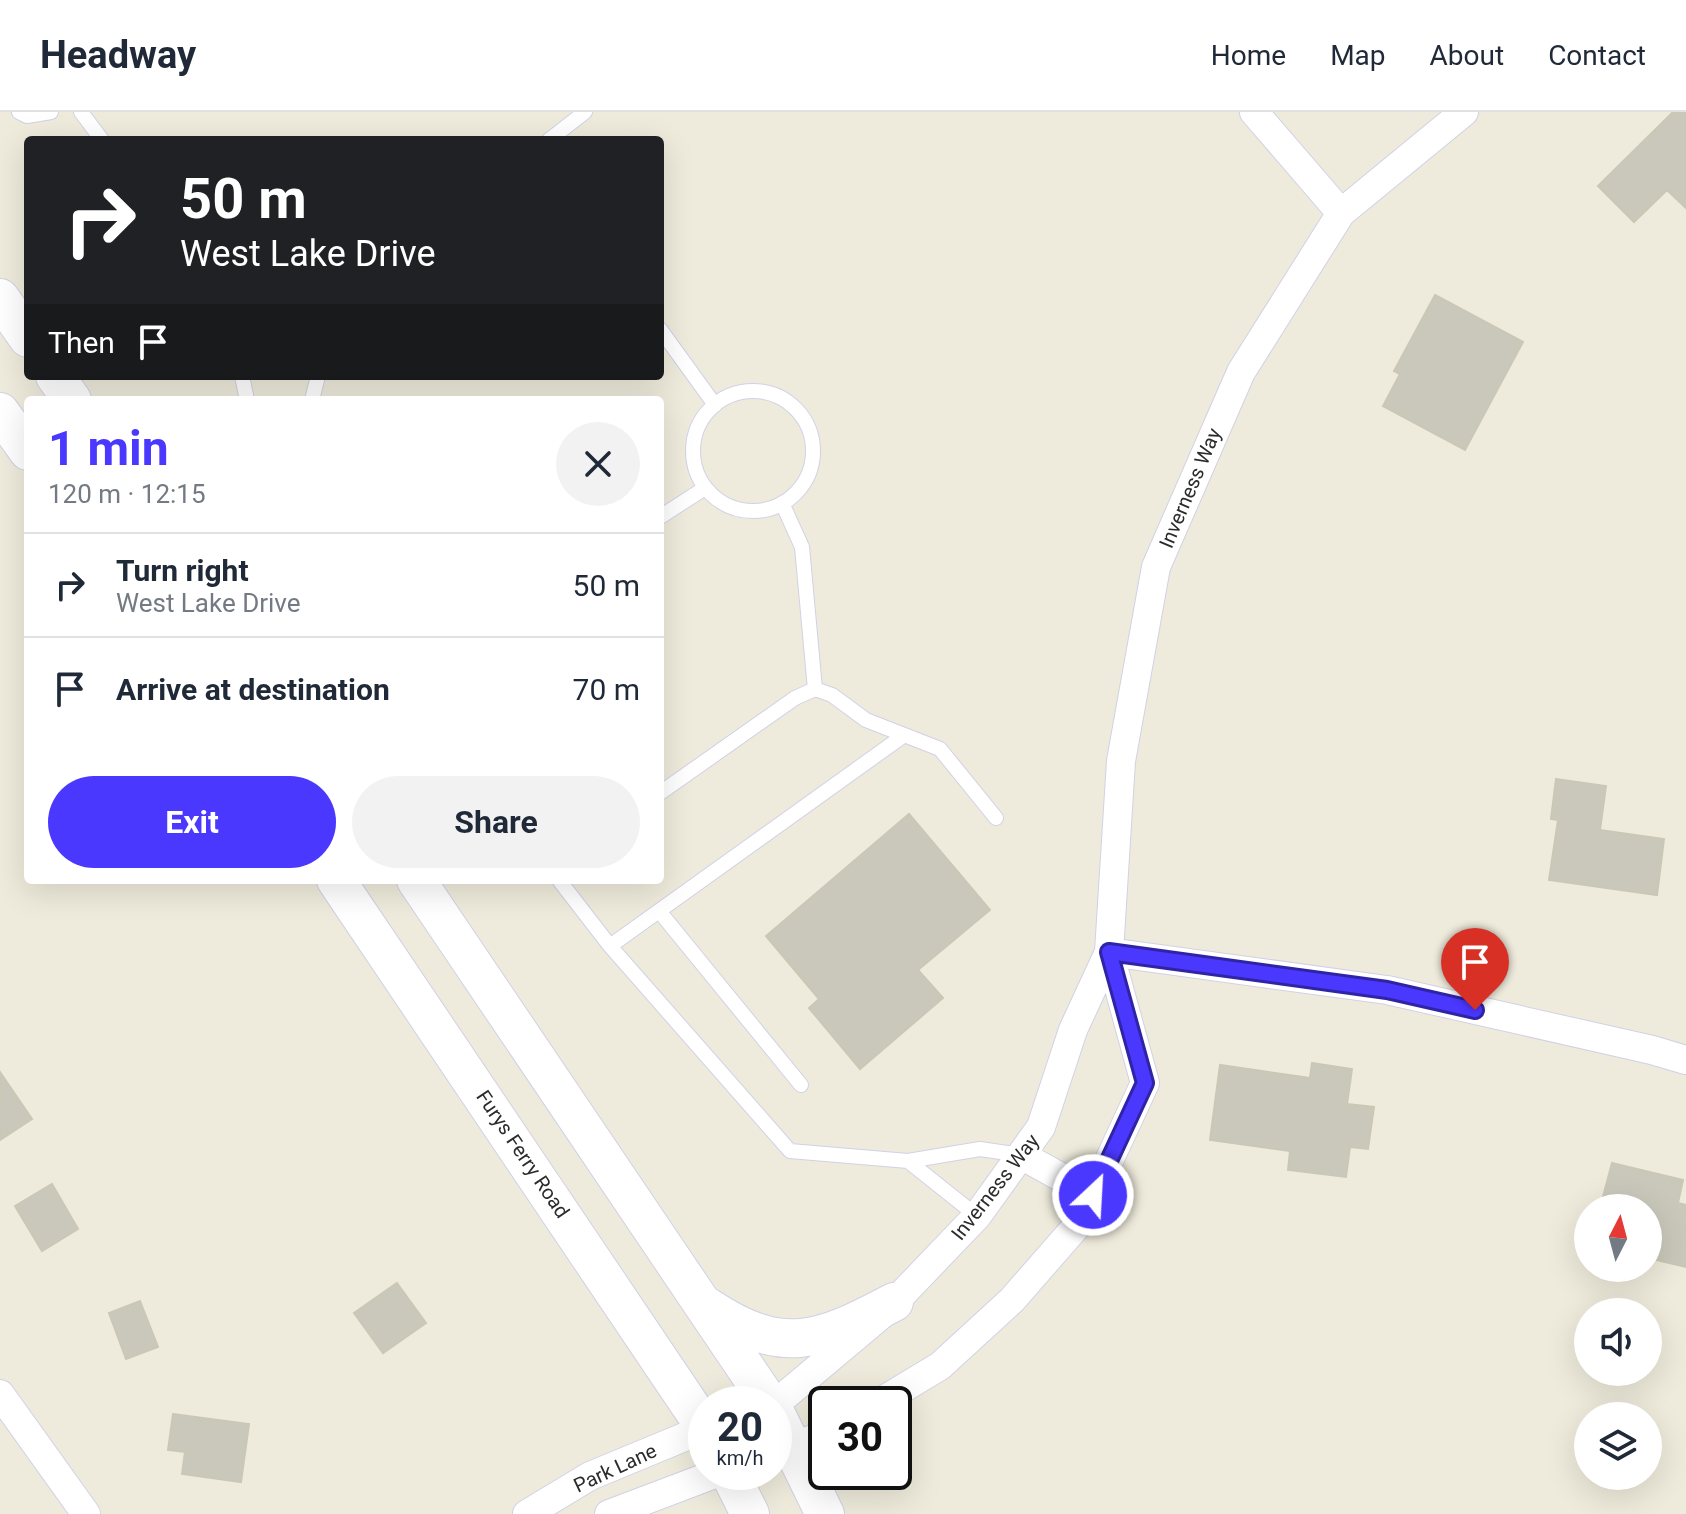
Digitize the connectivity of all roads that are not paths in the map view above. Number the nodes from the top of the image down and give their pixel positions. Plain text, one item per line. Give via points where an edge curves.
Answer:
1 (19, 112) edge
2 (51, 112) edge
3 (81, 112) edge
4 (585, 112) edge
5 (1254, 112) edge
6 (1464, 112) edge
7 (99, 136) edge
8 (554, 136) edge
9 (1341, 213) junction
10 (664, 335) edge
11 (715, 405) junction
12 (0, 412) edge
13 (24, 445) edge
14 (705, 488) junction
15 (782, 503) junction
16 (664, 514) edge
17 (815, 689) junction
18 (903, 736) junction
19 (664, 790) edge
20 (996, 818) dead end
21 (339, 884) edge
22 (419, 884) edge
23 (562, 884) edge
24 (659, 911) junction
25 (610, 946) junction
26 (1109, 952) junction
27 (1686, 1060) edge
28 (801, 1085) dead end
29 (1021, 1155) junction
30 (908, 1161) junction
31 (1093, 1195) junction
32 (977, 1216) junction
33 (701, 1302) junction
34 (894, 1302) junction
35 (759, 1386) edge
36 (907, 1386) edge
37 (792, 1391) edge
38 (0, 1394) edge
39 (688, 1402) edge
40 (688, 1436) edge
41 (797, 1443) edge
42 (688, 1484) edge
43 (738, 1490) edge
44 (86, 1514) edge
45 (527, 1514) edge
46 (609, 1514) edge
47 (750, 1514) edge
48 (825, 1514) edge

1 - 2 lane
3 - 7 lane
4 - 8 lane
5 - 9 street
6 - 9 street, Inverness Way
9 - 26 street, Inverness Way via 1241,372 1156,567 1121,761
10 - 11 lane
11 - 14 lane via 696,429 692,450
11 - 15 lane via 742,392 762,392 782,398 798,411 813,446 812,465 804,483
12 - 13 main road
14 - 15 lane via 736,509 755,512
14 - 16 lane
15 - 17 lane via 802,547
17 - 18 lane
17 - 19 lane
18 - 20 lane via 940,749
18 - 24 lane
21 - 39 main road, Furys Ferry Road
22 - 33 main road
23 - 25 lane
24 - 25 lane
24 - 28 lane
25 - 30 lane via 790,1151
26 - 27 street via 1387,990
26 - 29 street, Inverness Way via 1073,1030 1041,1127
26 - 31 street, Inverness Way via 1145,1083
29 - 30 lane via 980,1149
29 - 31 street
29 - 32 street, Inverness Way
30 - 32 lane
31 - 36 street, Inverness Way via 1081,1221 1012,1300 940,1366
32 - 34 street, Inverness Way
33 - 34 main road via 737,1326 787,1340 839,1331
33 - 35 main road
34 - 37 street, Inverness Way
38 - 44 street
40 - 45 street, Park Lane via 590,1476
41 - 48 main road
42 - 46 street, Park Lane
43 - 47 main road

